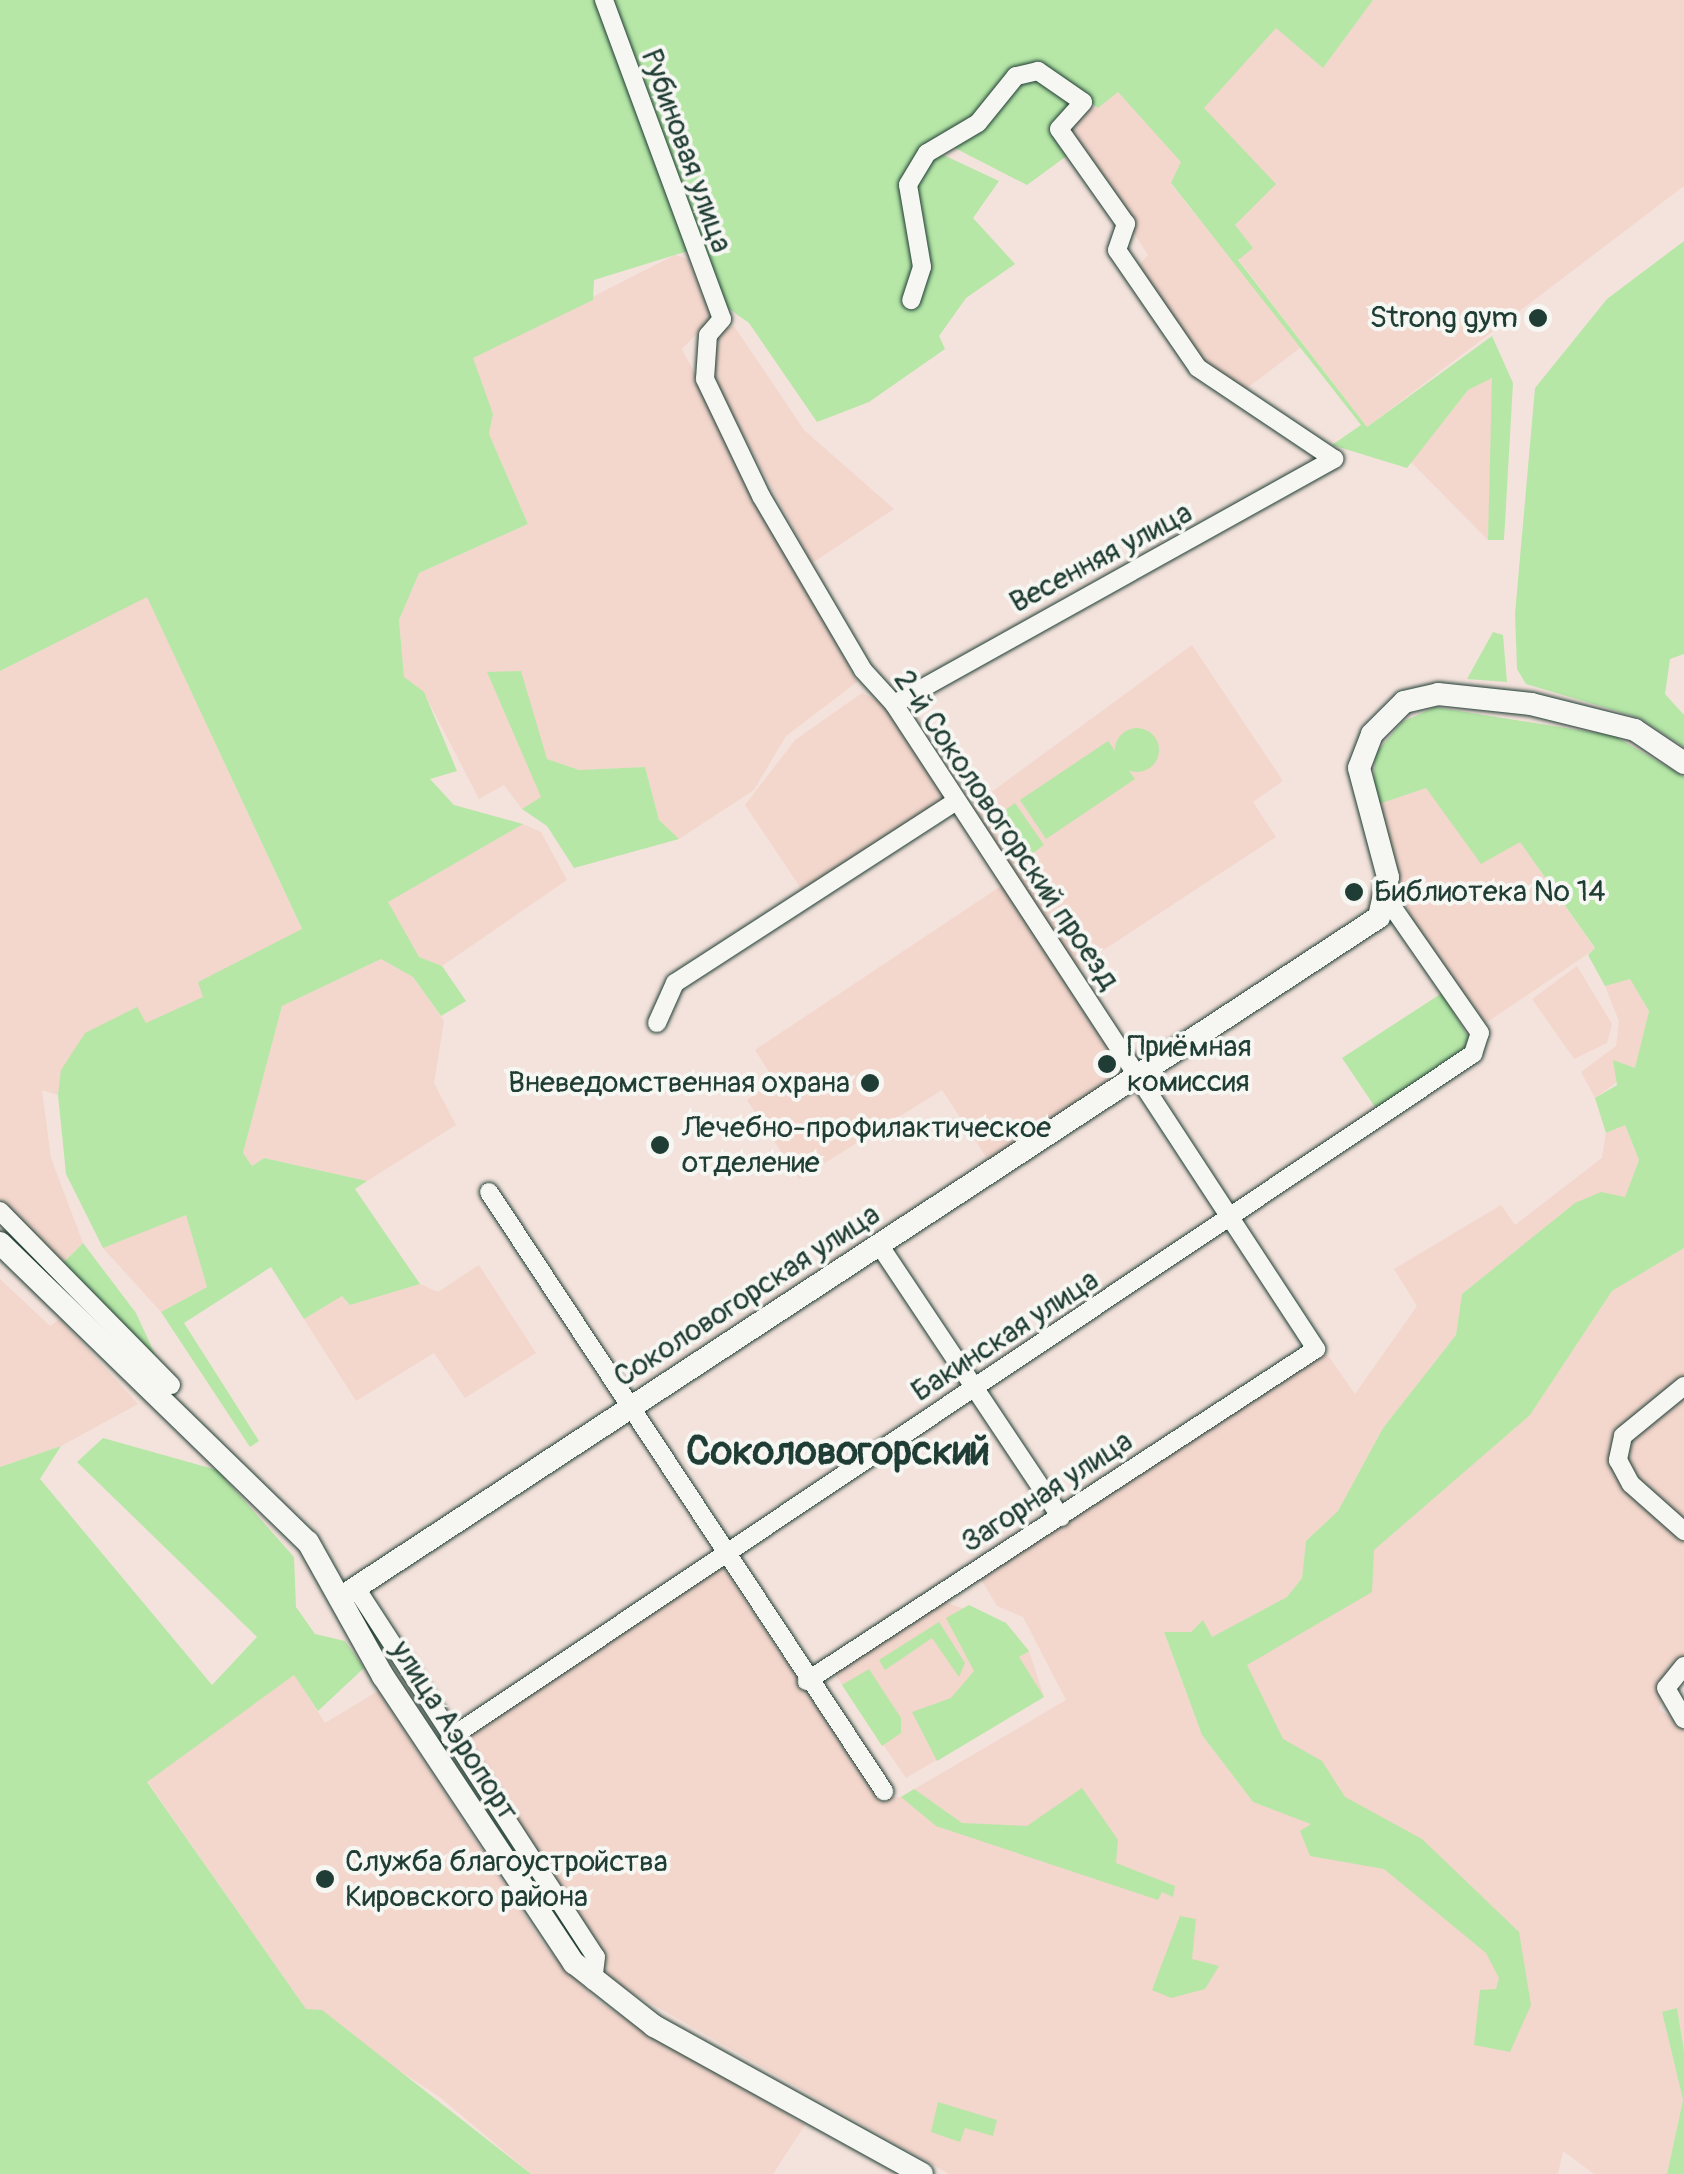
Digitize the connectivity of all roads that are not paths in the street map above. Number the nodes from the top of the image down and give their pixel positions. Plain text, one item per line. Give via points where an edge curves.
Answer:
1 (604, 0) edge
2 (912, 300) dead end
3 (705, 379) joint
4 (894, 704) junction
5 (1684, 763) edge
6 (955, 802) junction
7 (1388, 906) junction
8 (657, 1023) dead end
9 (1138, 1076) junction
10 (489, 1192) dead end
11 (0, 1210) edge
12 (1232, 1220) junction
13 (0, 1243) edge
14 (880, 1246) junction
15 (1316, 1349) joint
16 (171, 1385) dead end
17 (1684, 1386) edge
18 (975, 1388) junction
19 (629, 1409) junction
20 (1061, 1516) junction
21 (1684, 1531) edge
22 (725, 1553) junction
23 (348, 1593) junction
24 (1684, 1666) edge
25 (807, 1681) junction
26 (1684, 1719) edge
27 (450, 1738) junction
28 (884, 1792) dead end
29 (593, 1981) junction
30 (922, 2174) edge

1 - 3 street, Рубиновая улица via 722,319 708,334
2 - 4 street, Весенняя улица via 922,266 908,184 927,153 978,123 1016,76 1038,71 1083,102 1059,129 1126,224 1117,250 1198,368 1334,459
3 - 4 street, 2-й Соколовогорский проезд via 811,582
4 - 6 street, 2-й Соколовогорский проезд
5 - 7 main road via 1607,720 1498,698 1414,696 1372,734 1359,768
6 - 8 street via 675,984
6 - 9 street, 2-й Соколовогорский проезд
7 - 9 main road, Соколовогорская улица
7 - 12 street, Бакинская улица via 1482,1040
9 - 12 street, 2-й Соколовогорский проезд
9 - 14 main road, Соколовогорская улица
10 - 19 street
11 - 16 street
12 - 15 street, 2-й Соколовогорский проезд
12 - 18 street, Бакинская улица
13 - 23 main road, улица Аэропорт via 290,1521
14 - 18 street
14 - 19 main road, Соколовогорская улица
15 - 20 street, Загорная улица
17 - 21 street via 1624,1436 1618,1460 1630,1484
18 - 20 street
18 - 22 street, Бакинская улица
19 - 22 street
19 - 23 main road, Соколовогорская улица
20 - 25 street, Загорная улица
22 - 25 street
22 - 27 street, Бакинская улица
23 - 27 street
23 - 29 main road, улица Аэропорт via 525,1896
24 - 26 street via 1666,1701
25 - 28 street
27 - 29 street via 596,1957
29 - 30 main road, улица Аэропорт via 654,2026

